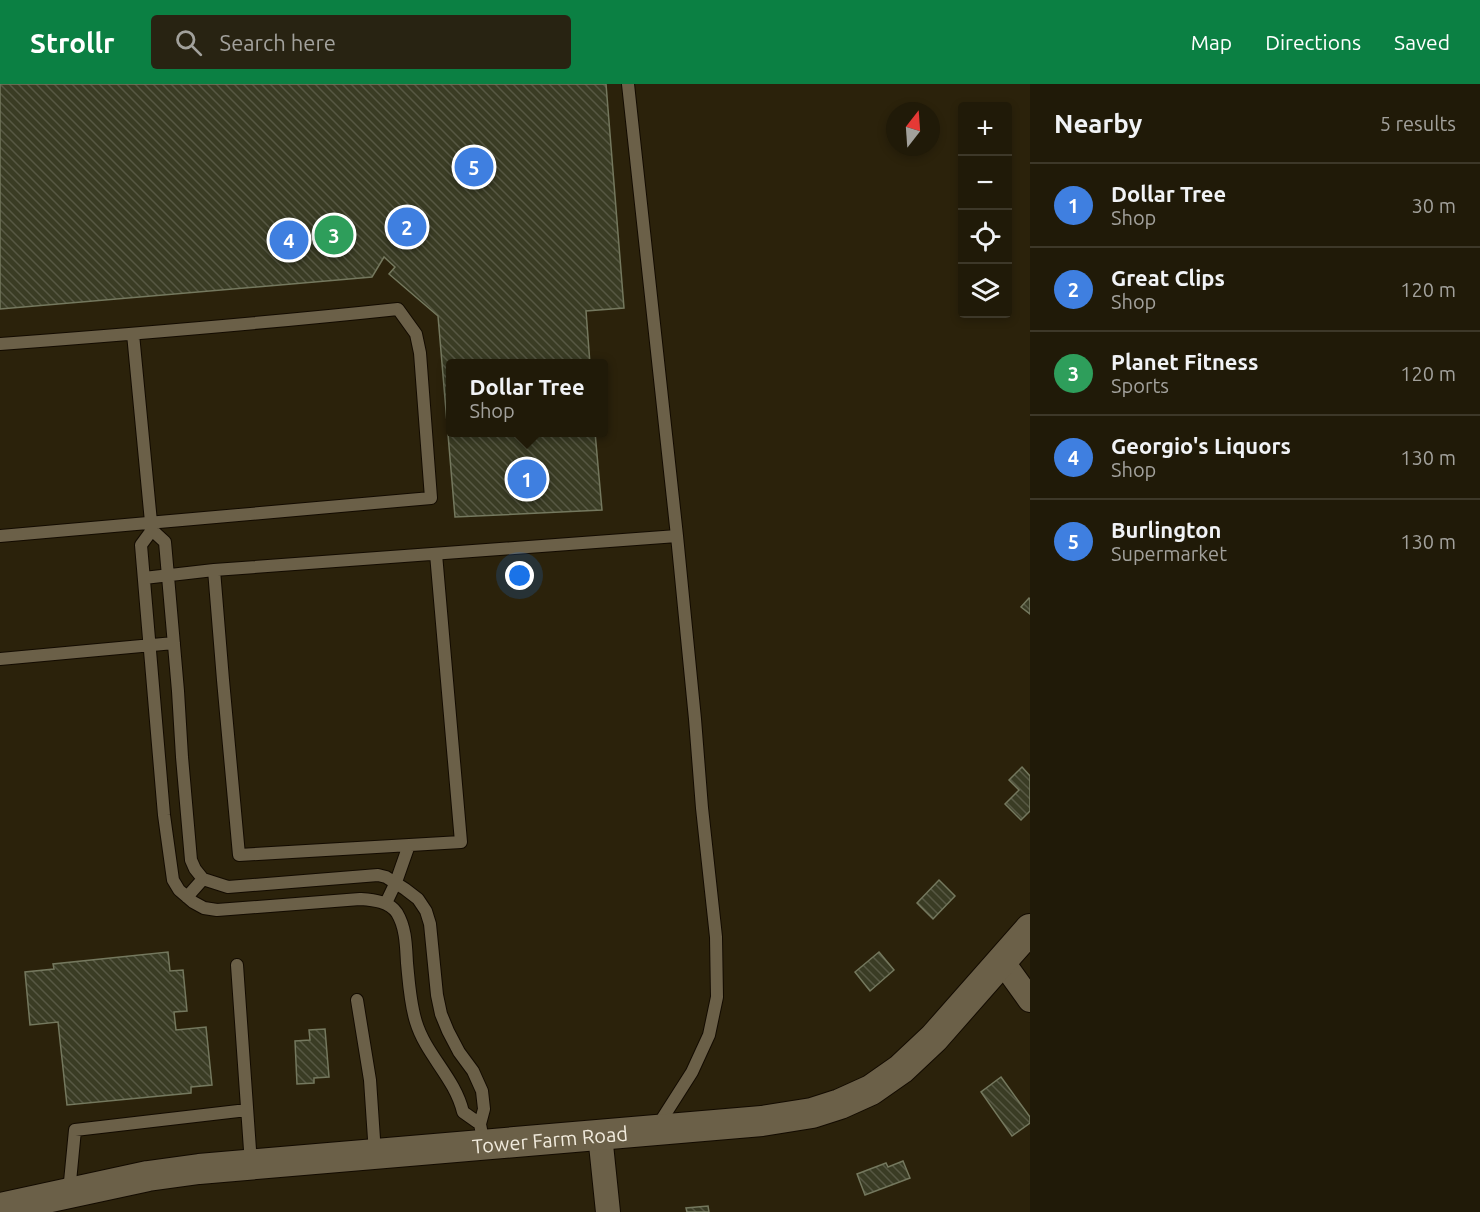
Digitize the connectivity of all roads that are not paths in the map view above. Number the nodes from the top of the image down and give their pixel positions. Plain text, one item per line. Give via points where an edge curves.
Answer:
1 (628, 84) edge
2 (133, 334) junction
3 (0, 344) edge
4 (152, 526) junction
5 (0, 536) edge
6 (677, 536) junction
7 (436, 554) junction
8 (214, 570) junction
9 (167, 575) junction
10 (144, 578) junction
11 (174, 642) junction
12 (149, 645) junction
13 (0, 659) edge
14 (409, 844) junction
15 (203, 879) junction
16 (396, 882) junction
17 (187, 897) junction
18 (386, 903) junction
19 (1030, 928) edge
20 (1002, 961) junction
21 (237, 965) dead end
22 (357, 1000) dead end
23 (1030, 1000) edge
24 (247, 1110) junction
25 (655, 1130) junction
26 (482, 1134) junction
27 (600, 1135) junction
28 (375, 1154) junction
29 (251, 1165) junction
30 (69, 1192) junction
31 (0, 1208) edge
32 (608, 1212) edge

1 - 6 lane
2 - 3 lane
2 - 4 lane
2 - 4 lane via 398,309 416,334 420,353 431,498
4 - 5 lane
4 - 9 lane via 165,542
4 - 10 lane via 141,545
6 - 7 lane
6 - 25 lane via 716,937 717,997 710,1035
7 - 8 lane
7 - 14 lane via 461,842
8 - 9 lane
8 - 14 lane via 239,855
9 - 10 lane
9 - 11 lane
10 - 12 lane
11 - 12 lane
11 - 15 lane via 191,860
12 - 13 lane
12 - 17 lane via 173,880
14 - 16 lane
15 - 16 lane via 228,887 378,875
15 - 17 lane
16 - 18 lane
16 - 26 lane via 418,898 426,911 441,1014 482,1091
17 - 18 lane via 204,908 217,910 360,899
18 - 26 lane via 396,910 405,935 416,1023 463,1112
19 - 20 street, Tower Farm Road
20 - 23 street
20 - 25 street, Tower Farm Road via 934,1038 871,1090 812,1113
21 - 24 lane
22 - 28 lane via 370,1080
24 - 29 lane
24 - 30 lane via 75,1130
25 - 27 street, Tower Farm Road
26 - 27 street, Tower Farm Road
26 - 28 street, Tower Farm Road
27 - 32 street
28 - 29 street, Tower Farm Road
29 - 30 street, Tower Farm Road via 148,1176
30 - 31 street, Tower Farm Road

